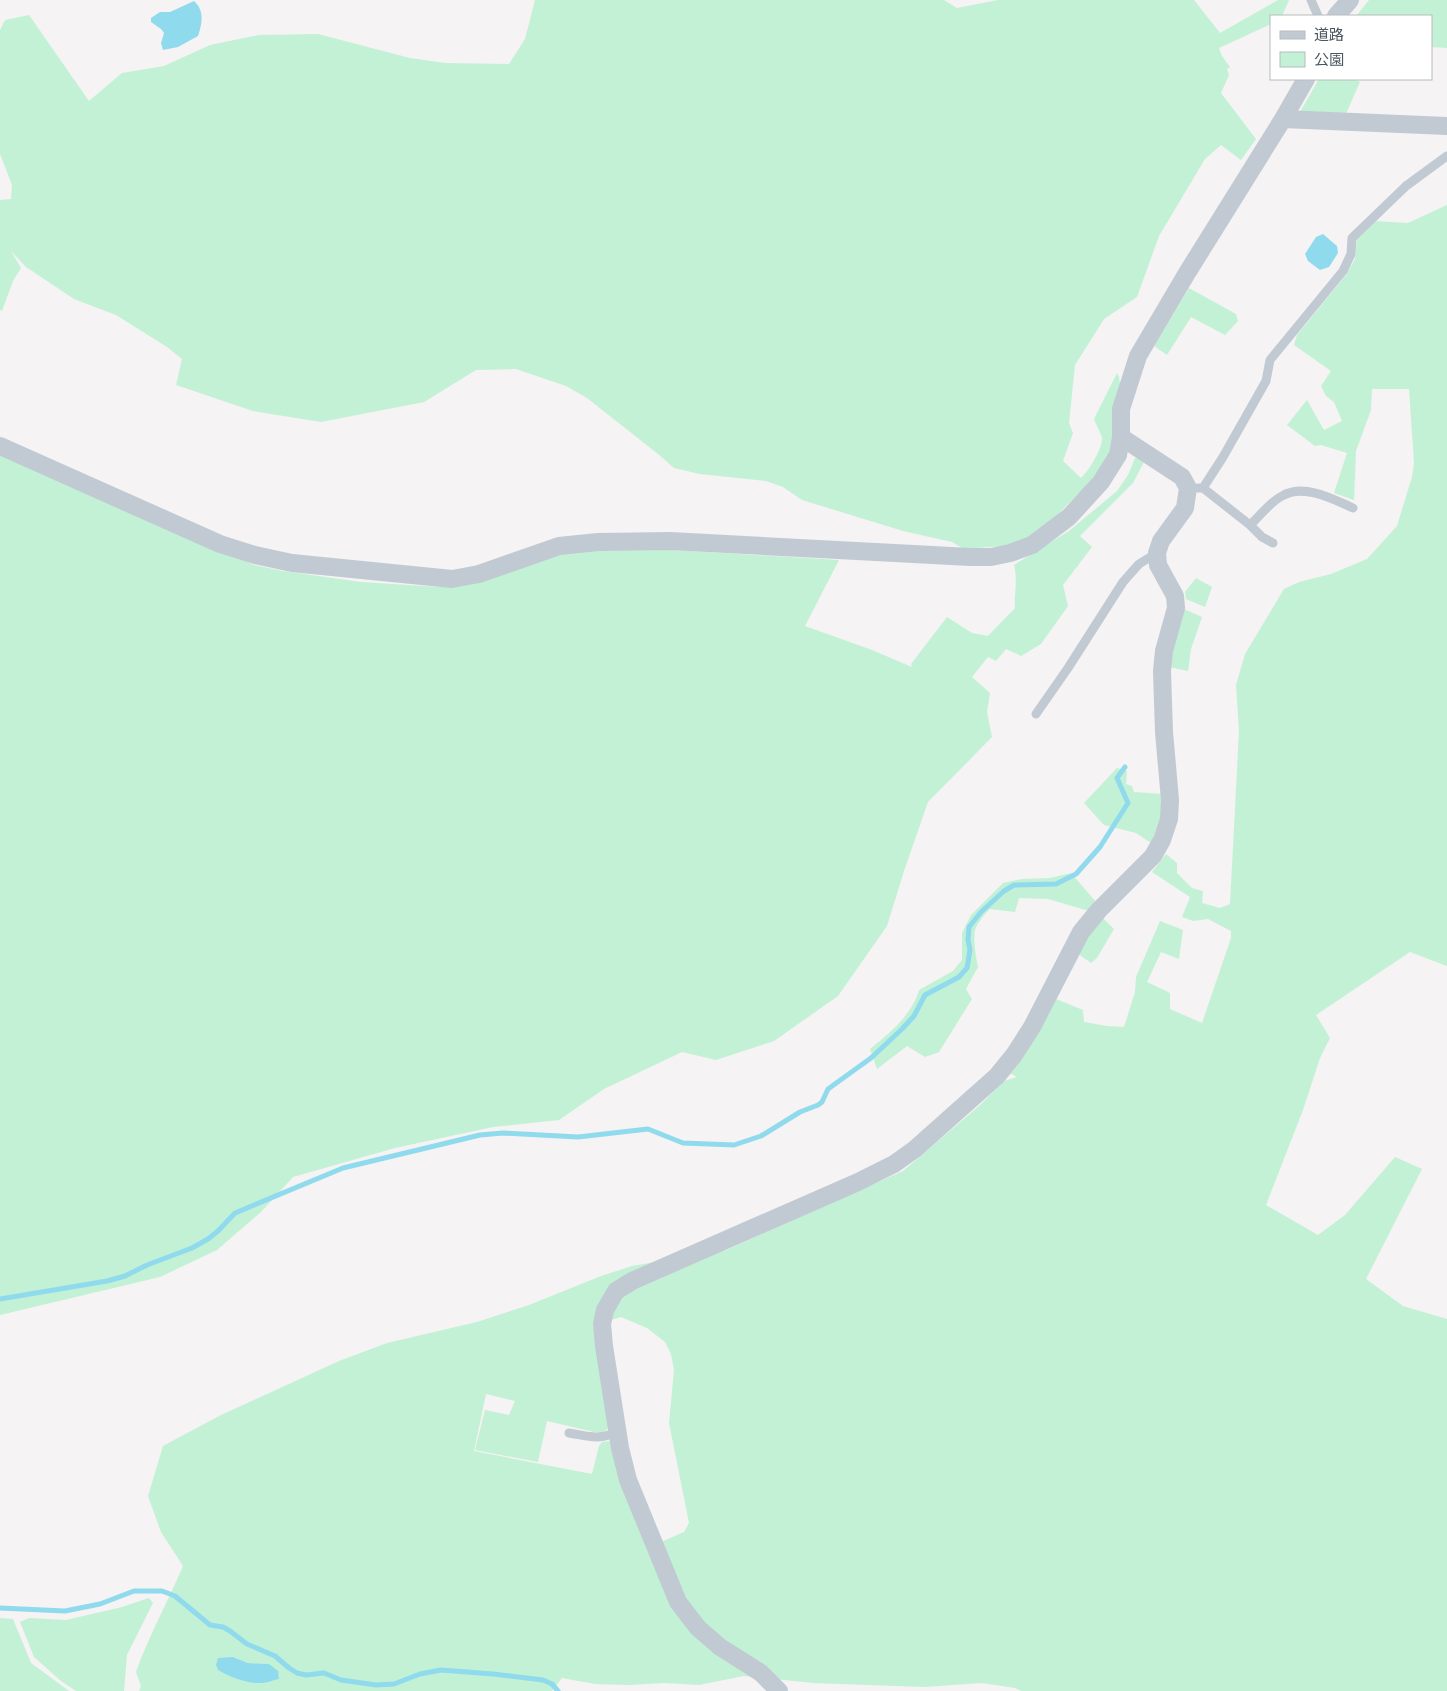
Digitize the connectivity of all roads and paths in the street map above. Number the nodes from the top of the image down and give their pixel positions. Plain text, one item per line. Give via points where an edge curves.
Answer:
1 (1311, 0) edge
2 (1350, 0) edge
3 (1318, 15) edge
4 (1337, 15) edge
5 (1305, 80) edge
6 (1283, 119) junction
7 (1447, 126) edge
8 (1447, 156) edge
9 (1121, 437) junction
10 (0, 446) edge
11 (1195, 488) junction
12 (1353, 508) dead end
13 (1250, 525) junction
14 (1274, 543) dead end
15 (1157, 553) junction
16 (1036, 714) dead end
17 (618, 1431) junction
18 (569, 1432) dead end
19 (779, 1691) edge

1 - 3 lane
2 - 4 street
5 - 6 street
6 - 7 street
6 - 9 street via 1138,356 1121,409
8 - 11 lane via 1406,186 1352,238 1351,254 1343,271 1270,360 1266,381 1223,457
9 - 10 street via 1118,455 1101,482 1069,518 1032,545 1010,553 970,557 670,541 598,542 559,546 479,574 452,578 292,563 255,555 212,541
9 - 11 street
11 - 13 lane
11 - 15 street via 1161,541
12 - 13 lane via 1317,493 1288,493 1280,496
13 - 14 lane
15 - 16 lane via 1139,564 1123,582
15 - 17 street via 1158,565 1175,596 1176,608 1164,650 1162,671 1169,819 1153,856 1081,932 1014,1055 997,1076 916,1149 867,1177 632,1281 616,1292 605,1310 602,1324
17 - 18 lane via 599,1438
17 - 19 street via 628,1480 678,1602 698,1628 720,1647 761,1673

